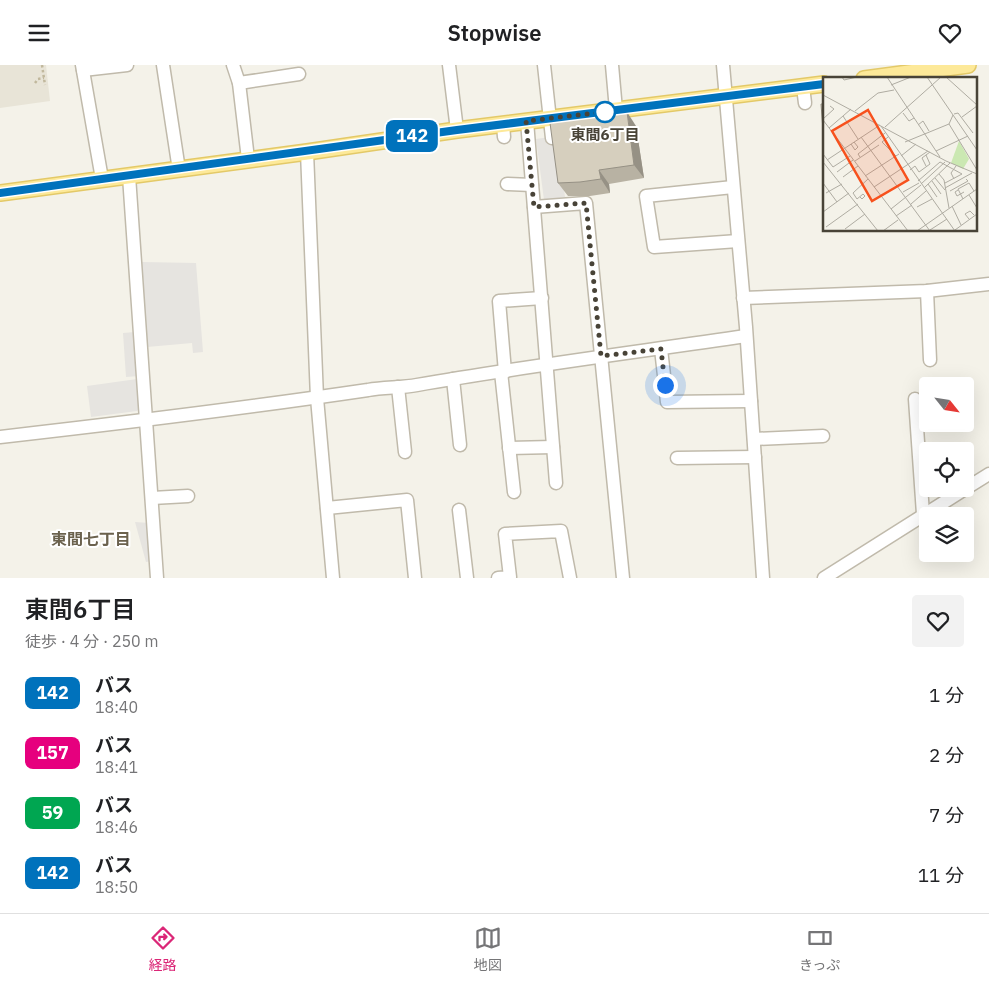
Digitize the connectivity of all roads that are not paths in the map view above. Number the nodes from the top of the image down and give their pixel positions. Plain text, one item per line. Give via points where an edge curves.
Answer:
1 (127, 65) edge
2 (163, 65) edge
3 (233, 65) edge
4 (449, 65) edge
5 (544, 65) edge
6 (612, 65) edge
7 (723, 65) edge
8 (968, 65) edge
9 (83, 67) edge
10 (284, 71) edge
11 (299, 74) dead end
12 (879, 77) edge
13 (239, 83) junction
14 (823, 84) edge
15 (803, 87) junction
16 (725, 97) junction
17 (805, 103) dead end
18 (616, 110) junction
19 (550, 118) junction
20 (526, 121) junction
21 (457, 130) junction
22 (552, 138) edge
23 (307, 152) junction
24 (248, 159) junction
25 (179, 170) junction
26 (130, 176) junction
27 (102, 179) junction
28 (507, 184) dead end
29 (532, 185) junction
30 (733, 187) junction
31 (0, 193) edge
32 (534, 207) junction
33 (738, 241) junction
34 (989, 284) edge
35 (927, 291) junction
36 (542, 298) junction
37 (743, 298) junction
38 (746, 336) junction
39 (661, 349) junction
40 (601, 356) junction
41 (930, 360) dead end
42 (547, 365) junction
43 (503, 372) junction
44 (453, 379) junction
45 (398, 387) junction
46 (317, 398) junction
47 (915, 399) dead end
48 (751, 401) junction
49 (147, 419) junction
50 (822, 436) dead end
51 (0, 437) edge
52 (754, 439) junction
53 (460, 445) dead end
54 (553, 447) junction
55 (509, 448) junction
56 (405, 452) dead end
57 (755, 457) junction
58 (677, 458) dead end
59 (989, 474) edge
60 (556, 483) dead end
61 (974, 483) edge
62 (514, 492) dead end
63 (188, 496) dead end
64 (952, 497) edge
65 (152, 498) junction
66 (923, 507) edge
67 (935, 507) edge
68 (327, 508) junction
69 (459, 510) dead end
70 (919, 517) edge
71 (158, 578) edge
72 (333, 578) edge
73 (415, 578) edge
74 (467, 578) edge
75 (498, 578) edge
76 (570, 578) edge
77 (623, 578) edge
78 (763, 578) edge
79 (824, 578) edge

1 - 9 street
2 - 25 street
3 - 13 street
4 - 21 street
5 - 19 street
6 - 18 street
7 - 16 street
8 - 12 main road
9 - 27 street
10 - 11 street
10 - 13 street
13 - 24 street
14 - 15 main road
15 - 16 main road
15 - 17 street
16 - 18 main road
16 - 30 street
18 - 19 main road
19 - 20 main road
19 - 22 street
20 - 21 main road via 503,131
20 - 29 street
21 - 23 main road
23 - 24 main road
23 - 46 street
24 - 25 main road
25 - 26 main road
26 - 27 main road
26 - 49 street
27 - 31 main road
28 - 29 street
29 - 32 street
30 - 33 street
30 - 33 street via 646,196 654,247
32 - 36 street
32 - 40 street via 586,203
33 - 37 street
34 - 35 street
35 - 37 street
35 - 41 street
36 - 42 street
36 - 43 street via 499,301
37 - 38 street
38 - 39 street
38 - 48 street
39 - 40 street
39 - 48 street via 667,402
40 - 42 street
40 - 77 street
42 - 43 street
42 - 54 street
43 - 44 street
43 - 55 street
44 - 45 street
44 - 53 street
45 - 46 street
45 - 56 street
46 - 49 street
46 - 68 street
47 - 66 street
48 - 52 street
49 - 51 street
49 - 65 street
50 - 52 street
52 - 57 street
54 - 55 street
54 - 60 street
55 - 62 street
57 - 58 street
57 - 78 street
59 - 61 street
63 - 65 street
64 - 67 street
65 - 71 street
68 - 72 street
68 - 73 street via 407,500
69 - 74 street
70 - 79 street
75 - 76 street via 510,577 505,535 561,531

